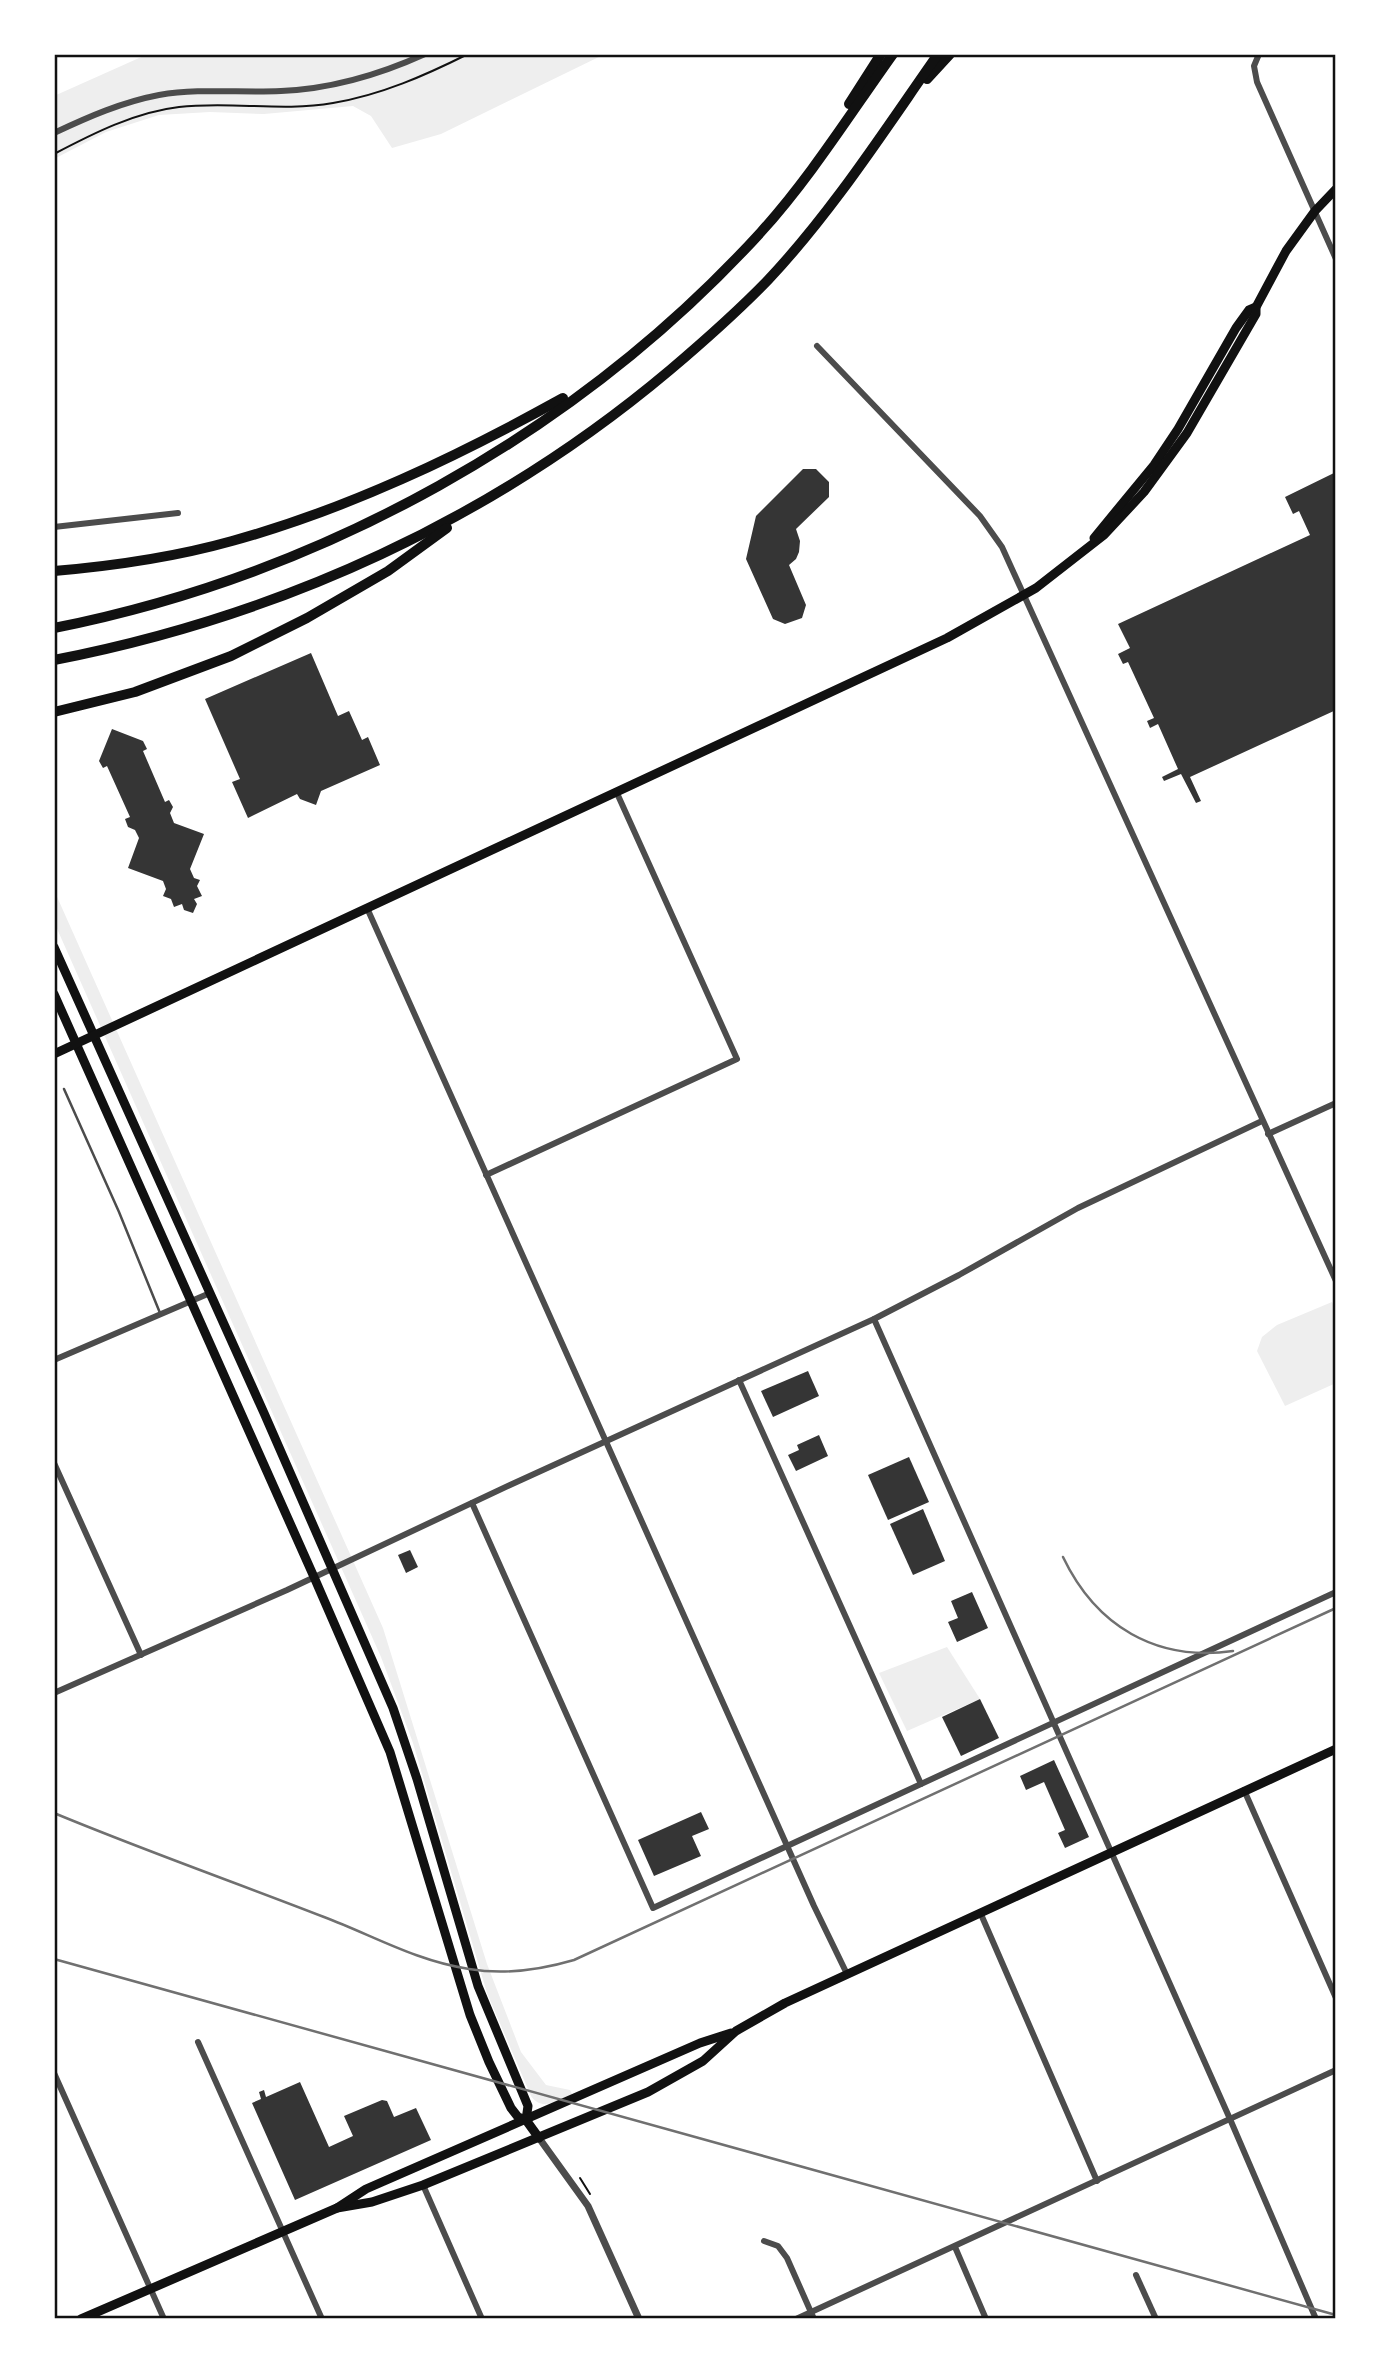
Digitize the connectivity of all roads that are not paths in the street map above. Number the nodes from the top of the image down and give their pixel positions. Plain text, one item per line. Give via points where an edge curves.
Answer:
1 (425, 54) edge
2 (881, 54) edge
3 (893, 54) edge
4 (938, 54) edge
5 (950, 54) edge
6 (1259, 54) edge
7 (895, 116) junction
8 (54, 133) edge
9 (1336, 189) edge
10 (785, 203) junction
11 (1315, 211) junction
12 (1336, 259) edge
13 (817, 346) dead end
14 (602, 376) junction
15 (475, 507) junction
16 (178, 513) dead end
17 (54, 527) edge
18 (54, 572) edge
19 (1024, 596) junction
20 (54, 628) edge
21 (54, 660) edge
22 (54, 712) edge
23 (616, 791) junction
24 (367, 908) junction
25 (54, 947) edge
26 (54, 994) edge
27 (94, 1035) junction
28 (76, 1044) junction
29 (54, 1054) edge
30 (64, 1089) dead end
31 (1336, 1103) edge
32 (1262, 1121) junction
33 (1268, 1134) junction
34 (486, 1175) junction
35 (1336, 1281) edge
36 (210, 1293) junction
37 (191, 1301) junction
38 (160, 1313) junction
39 (874, 1319) junction
40 (54, 1360) edge
41 (739, 1380) junction
42 (606, 1441) junction
43 (54, 1463) edge
44 (472, 1503) junction
45 (331, 1569) junction
46 (314, 1577) junction
47 (1336, 1592) edge
48 (141, 1655) junction
49 (54, 1693) edge
50 (1054, 1722) junction
51 (1336, 1749) edge
52 (921, 1784) junction
53 (1244, 1790) junction
54 (787, 1846) junction
55 (1111, 1852) junction
56 (980, 1912) junction
57 (847, 1974) junction
58 (1336, 1998) edge
59 (736, 2031) junction
60 (198, 2042) dead end
61 (1336, 2070) edge
62 (54, 2073) edge
63 (1230, 2119) junction
64 (526, 2120) junction
65 (540, 2138) junction
66 (1097, 2181) junction
67 (424, 2185) junction
68 (337, 2208) junction
69 (283, 2230) junction
70 (764, 2241) dead end
71 (955, 2247) junction
72 (1136, 2275) dead end
73 (150, 2288) junction
74 (812, 2315) edge
75 (81, 2319) edge
76 (164, 2319) edge
77 (322, 2319) edge
78 (482, 2319) edge
79 (639, 2319) edge
80 (796, 2319) edge
81 (986, 2319) edge
82 (1156, 2319) edge
83 (1317, 2319) edge

1 - 8 street via 319,86 285,91 210,90 145,98
2 - 10 highway
3 - 10 highway
4 - 7 highway
5 - 7 highway
6 - 11 street via 1254,66 1257,82
7 - 15 highway via 809,233 725,322 598,428
9 - 11 main road
10 - 14 highway via 698,298
11 - 12 street
11 - 19 main road via 1286,251 1244,336 1176,451 1116,524
13 - 19 street via 986,523
14 - 18 highway via 481,441 356,499 232,541 107,567
14 - 20 highway via 481,462 343,536 216,585
15 - 21 highway via 302,590 233,615
15 - 22 highway via 387,571 231,656 135,692
16 - 17 street
19 - 23 main road via 947,638
19 - 32 street
23 - 24 main road
23 - 34 street via 737,1059
24 - 27 main road
24 - 34 street
25 - 27 main road
26 - 28 main road
27 - 28 main road
27 - 36 main road
28 - 29 main road
28 - 37 main road
30 - 38 lane
31 - 33 street
32 - 33 street
32 - 39 street via 1077,1208
33 - 35 street
34 - 42 street
36 - 37 street
36 - 45 main road
37 - 38 street
37 - 46 main road
38 - 40 street
39 - 41 street
39 - 50 street
41 - 42 street
41 - 52 street
42 - 44 street
42 - 54 street
43 - 48 street
44 - 45 street
44 - 54 street via 653,1908
45 - 46 street
45 - 64 main road via 403,1735 478,1986 528,2106
46 - 48 street
46 - 64 main road via 390,1752 470,2015 511,2108
47 - 50 street
48 - 49 street
50 - 52 street
50 - 55 street
51 - 53 main road
52 - 54 street
53 - 55 main road
53 - 58 street
54 - 57 street
55 - 56 main road
55 - 63 street
56 - 57 main road
56 - 66 street
57 - 59 main road
59 - 64 main road
59 - 65 main road via 704,2061 676,2078
60 - 69 street
61 - 63 street
62 - 73 street
63 - 66 street
63 - 83 street
64 - 65 main road
64 - 68 main road via 366,2189
65 - 67 main road
65 - 79 street via 588,2206
66 - 71 street
67 - 68 main road
67 - 78 street
68 - 69 main road
69 - 73 main road
69 - 77 street
70 - 74 street via 778,2246 786,2258
71 - 74 street
71 - 81 street
72 - 82 street
73 - 75 main road
73 - 76 street
74 - 80 street

